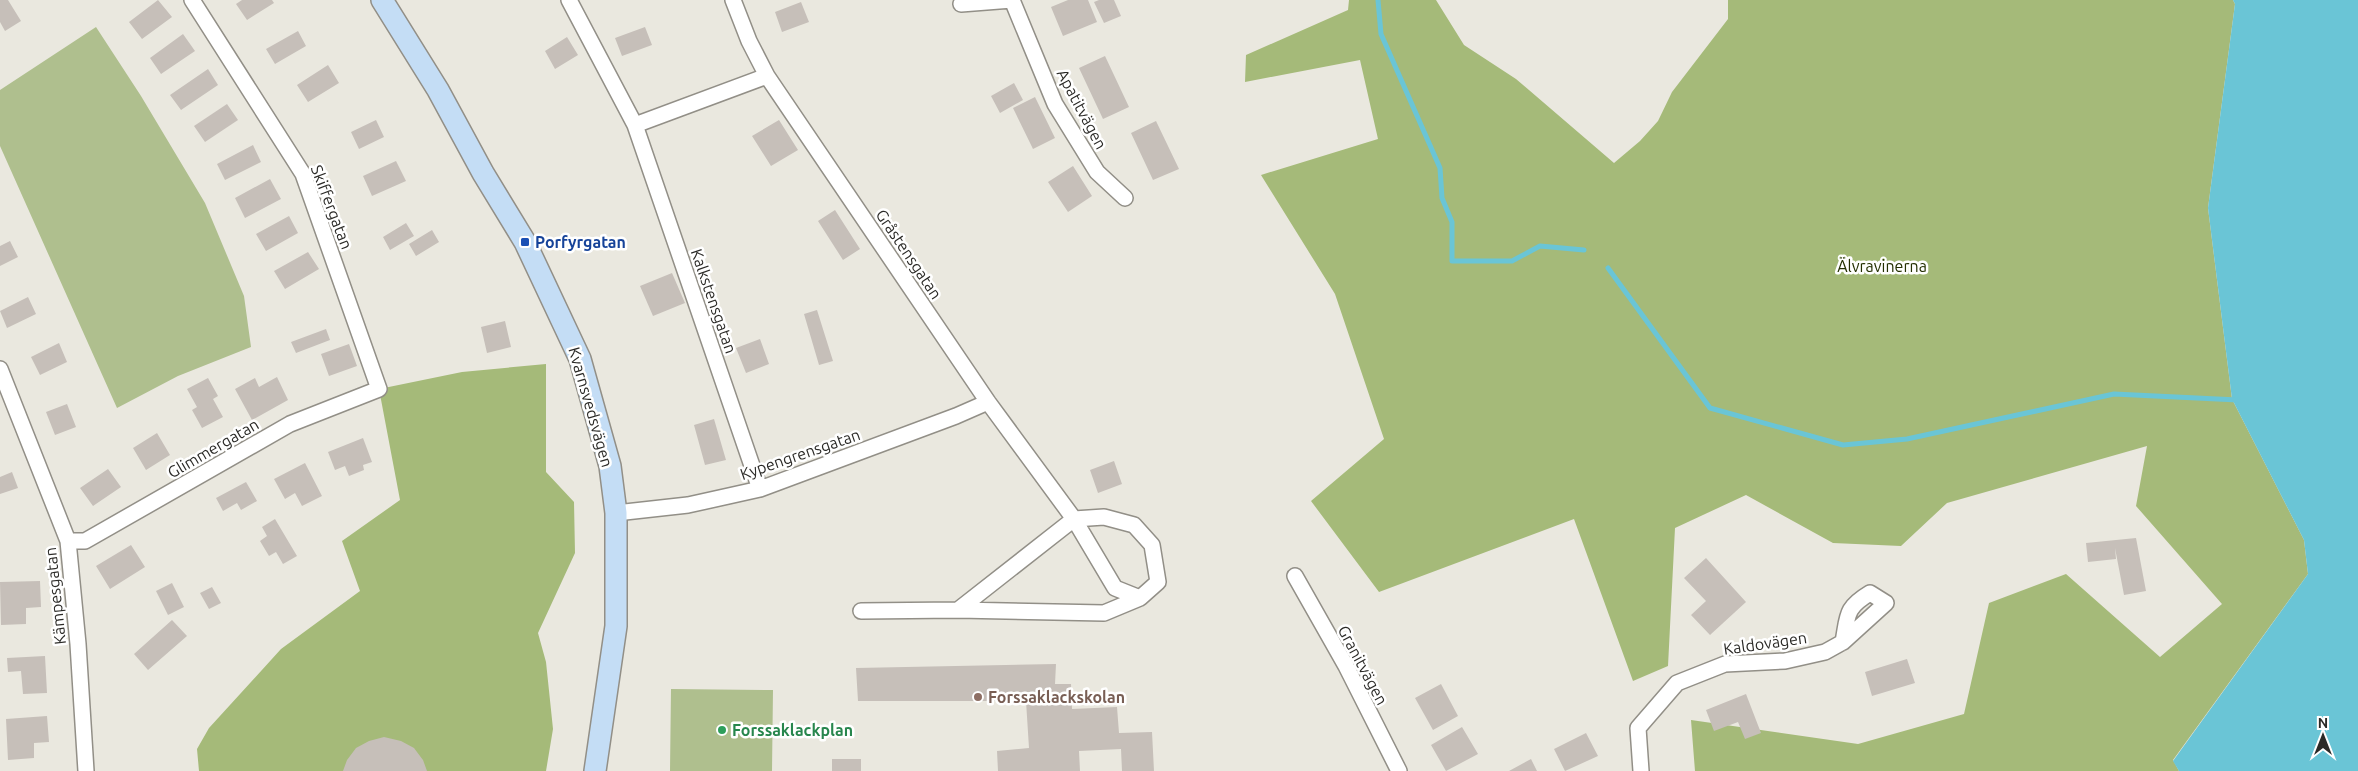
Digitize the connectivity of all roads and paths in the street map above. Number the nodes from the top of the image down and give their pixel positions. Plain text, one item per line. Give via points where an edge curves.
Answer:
1 (192, 0) edge
2 (382, 0) edge
3 (569, 0) edge
4 (733, 0) edge
5 (1012, 0) edge
6 (961, 4) dead end
7 (767, 76) junction
8 (635, 124) junction
9 (1125, 198) dead end
10 (0, 370) edge
11 (379, 389) joint
12 (988, 402) junction
13 (760, 489) junction
14 (616, 513) junction
15 (1074, 518) junction
16 (68, 541) junction
17 (1295, 576) dead end
18 (1140, 598) junction
19 (958, 610) junction
20 (860, 611) dead end
21 (1843, 642) junction
22 (86, 771) edge
23 (595, 771) edge
24 (1399, 771) edge
25 (1641, 771) edge

1 - 11 street, Skiffergatan via 303,174
2 - 14 street, Kvarnsvedsvägen via 438,90 524,242 580,359 610,466
3 - 8 street, Kalkstensgatan
4 - 7 street, Gråstensgatan via 748,41
5 - 6 street
5 - 9 street, Apatitvägen via 1055,104 1097,172
7 - 8 street
7 - 12 street, Gråstensgatan
8 - 13 street, Kalkstensgatan
10 - 16 street, Kämpesgatan
11 - 16 street, Glimmergatan via 290,424 85,541
12 - 13 street, Kypengrensgatan
12 - 15 street, Gråstensgatan
13 - 14 street, Kypengrensgatan via 688,505
14 - 23 street, Kvarnsvedsvägen via 616,626
15 - 18 street, Gråstensgatan via 1115,588
15 - 18 street via 1104,517 1134,525 1152,545 1158,582
15 - 19 street
16 - 22 street, Kämpesgatan
17 - 24 street, Granitvägen via 1346,666
18 - 19 street via 1104,614
19 - 20 street
21 - 21 street, Kaldovägen via 1853,603 1870,593 1886,603
21 - 25 street, Kaldovägen via 1825,652 1785,661 1726,664 1677,683 1638,728

